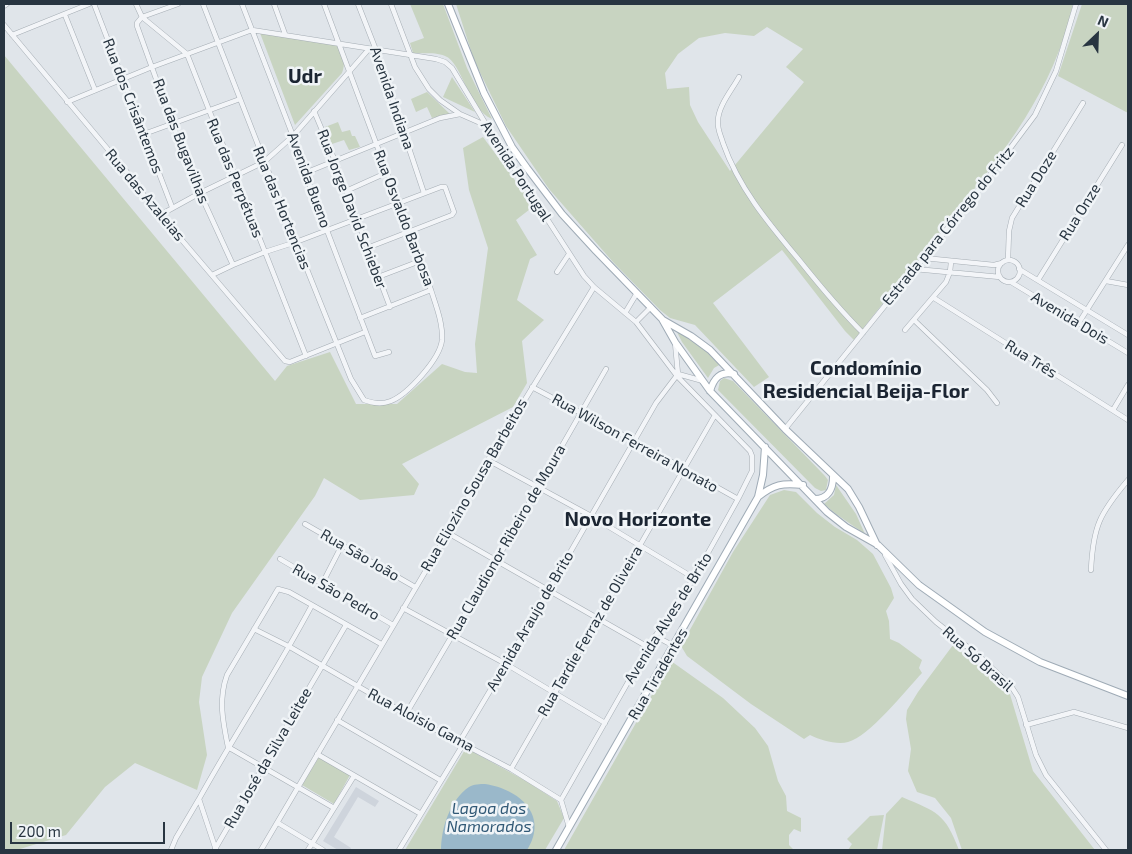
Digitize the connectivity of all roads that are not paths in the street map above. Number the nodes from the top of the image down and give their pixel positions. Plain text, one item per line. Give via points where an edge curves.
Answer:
1 (89, 4) edge
2 (94, 4) edge
3 (136, 4) edge
4 (178, 4) edge
5 (203, 4) edge
6 (242, 4) edge
7 (274, 4) edge
8 (324, 4) edge
9 (358, 4) edge
10 (391, 4) edge
11 (448, 4) edge
12 (1076, 4) edge
13 (65, 15) junction
14 (142, 17) junction
15 (4, 25) edge
16 (252, 30) junction
17 (285, 34) junction
18 (12, 35) junction
19 (219, 43) junction
20 (339, 44) junction
21 (369, 49) junction
22 (376, 50) junction
23 (187, 54) junction
24 (412, 56) junction
25 (152, 68) junction
26 (350, 70) junction
27 (739, 77) dead end
28 (123, 80) junction
29 (95, 90) junction
30 (240, 99) junction
31 (67, 102) junction
32 (1083, 103) dead end
33 (208, 109) junction
34 (314, 111) junction
35 (460, 114) junction
36 (172, 123) junction
37 (486, 126) junction
38 (404, 133) junction
39 (144, 134) junction
40 (293, 136) junction
41 (376, 144) junction
42 (1122, 145) dead end
43 (264, 162) junction
44 (335, 162) junction
45 (305, 173) junction
46 (386, 173) junction
47 (235, 177) junction
48 (346, 191) junction
49 (200, 193) junction
50 (424, 193) junction
51 (398, 203) junction
52 (172, 207) junction
53 (160, 215) junction
54 (356, 219) junction
55 (327, 230) junction
56 (409, 232) junction
57 (296, 242) junction
58 (1128, 245) edge
59 (367, 248) junction
60 (265, 252) junction
61 (569, 254) junction
62 (924, 258) junction
63 (1008, 260) junction
64 (420, 261) junction
65 (951, 262) junction
66 (1002, 263) junction
67 (232, 265) junction
68 (916, 269) junction
69 (1019, 269) junction
70 (557, 272) dead end
71 (950, 272) junction
72 (212, 275) junction
73 (378, 277) junction
74 (1000, 277) junction
75 (1038, 280) junction
76 (1106, 281) junction
77 (1011, 282) junction
78 (1128, 285) edge
79 (594, 287) junction
80 (431, 290) junction
81 (637, 293) junction
82 (934, 298) junction
83 (390, 307) junction
84 (650, 307) junction
85 (1087, 310) junction
86 (625, 312) junction
87 (360, 318) junction
88 (662, 320) junction
89 (914, 320) junction
90 (636, 322) junction
91 (1078, 324) junction
92 (905, 330) dead end
93 (365, 332) junction
94 (863, 332) junction
95 (1128, 335) edge
96 (675, 342) junction
97 (337, 344) junction
98 (389, 352) dead end
99 (1128, 353) edge
100 (306, 356) junction
101 (606, 369) dead end
102 (678, 375) junction
103 (735, 375) junction
104 (703, 382) junction
105 (1128, 384) edge
106 (532, 387) junction
107 (710, 391) junction
108 (373, 403) joint
109 (997, 403) dead end
110 (1113, 410) junction
111 (581, 412) junction
112 (715, 415) junction
113 (1128, 420) edge
114 (785, 429) junction
115 (634, 441) junction
116 (765, 447) junction
117 (488, 460) junction
118 (684, 468) junction
119 (834, 477) junction
120 (1128, 480) edge
121 (802, 486) junction
122 (539, 487) junction
123 (758, 497) junction
124 (738, 499) junction
125 (815, 499) junction
126 (591, 516) junction
127 (305, 524) dead end
128 (448, 533) junction
129 (342, 545) junction
130 (640, 545) junction
131 (878, 545) junction
132 (883, 551) junction
133 (280, 558) dead end
134 (496, 561) junction
135 (1091, 570) dead end
136 (694, 578) junction
137 (322, 584) junction
138 (415, 587) junction
139 (548, 592) junction
140 (312, 605) junction
141 (403, 608) junction
142 (598, 620) junction
143 (346, 624) junction
144 (393, 625) junction
145 (254, 629) junction
146 (453, 634) junction
147 (655, 636) junction
148 (381, 644) junction
149 (674, 646) junction
150 (290, 647) junction
151 (648, 648) junction
152 (506, 664) junction
153 (322, 665) junction
154 (358, 686) junction
155 (555, 694) junction
156 (1128, 696) edge
157 (406, 714) junction
158 (337, 720) junction
159 (605, 723) junction
160 (1026, 725) junction
161 (1128, 728) edge
162 (462, 742) junction
163 (228, 747) junction
164 (317, 754) junction
165 (263, 768) junction
166 (511, 769) junction
167 (354, 776) junction
168 (440, 780) junction
169 (298, 787) junction
170 (199, 799) junction
171 (561, 800) junction
172 (334, 808) junction
173 (421, 814) junction
174 (278, 823) junction
175 (569, 827) junction
176 (312, 844) junction
177 (171, 850) edge
178 (215, 850) edge
179 (261, 850) edge
180 (308, 850) edge
181 (323, 850) edge
182 (399, 850) edge
183 (556, 850) edge
184 (1106, 850) edge

1 - 13 street
2 - 28 street, Rua dos Crisântemos
3 - 14 street
4 - 14 street
5 - 19 street, Rua das Hortencias
6 - 16 street, Avenida Bueno
7 - 17 street
8 - 20 street, Rua Osvaldo Barbosa
9 - 22 street, Avenida Indiana
10 - 24 street
11 - 81 main road via 477,78 512,147 562,214
12 - 62 street, Estrada para Córrego do Fritz via 1056,72 1035,115
13 - 18 street
13 - 29 street
14 - 23 street, Rua das Perpétuas
14 - 25 street, Rua das Bugavilhas via 137,26
15 - 18 street, Rua das Azaleias
16 - 17 street
16 - 19 street
16 - 40 street, Avenida Bueno
17 - 20 street
18 - 31 street, Rua das Azaleias
19 - 23 street
19 - 30 street, Rua das Hortencias
20 - 21 street
20 - 26 street, Rua Osvaldo Barbosa
21 - 22 street
21 - 26 street
22 - 24 street
22 - 38 street, Avenida Indiana
23 - 25 street
23 - 33 street, Rua das Perpétuas
24 - 35 street via 429,89
24 - 37 street, Avenida Portugal via 436,58 452,68
25 - 28 street
25 - 36 street, Rua das Bugavilhas
26 - 34 street
26 - 41 street, Rua Osvaldo Barbosa
27 - 94 street via 718,121 733,168 764,217 834,303
28 - 29 street
28 - 39 street, Rua dos Crisântemos
29 - 31 street
30 - 33 street
30 - 43 street, Rua das Hortencias
31 - 53 street, Rua das Azaleias
32 - 63 street, Rua Doze via 1012,218
33 - 36 street
33 - 47 street, Rua das Perpétuas
34 - 40 street
34 - 44 street, Rua Jorge David Schieber
35 - 37 street
35 - 38 street via 440,118
36 - 39 street
36 - 49 street, Rua das Bugavilhas
37 - 61 street, Avenida Portugal
38 - 41 street
38 - 50 street, Avenida Indiana
39 - 52 street, Rua dos Crisântemos
40 - 43 street
40 - 45 street, Avenida Bueno
41 - 44 street
41 - 46 street, Rua Osvaldo Barbosa
42 - 75 street, Rua Onze
43 - 47 street
43 - 57 street, Rua das Hortencias
44 - 45 street
44 - 48 street, Rua Jorge David Schieber
45 - 55 street, Avenida Bueno
46 - 48 street
46 - 51 street, Rua Osvaldo Barbosa
47 - 49 street
47 - 60 street, Rua das Perpétuas
48 - 54 street, Rua Jorge David Schieber
49 - 52 street
49 - 67 street, Rua das Bugavilhas
50 - 51 street
50 - 56 street via 445,187 454,212
51 - 54 street
51 - 56 street, Rua Osvaldo Barbosa
52 - 53 street
53 - 72 street, Rua das Azaleias
54 - 55 street
54 - 59 street, Rua Jorge David Schieber
55 - 57 street
55 - 87 street, Avenida Bueno
56 - 59 street
56 - 64 street, Rua Osvaldo Barbosa
57 - 60 street
57 - 97 street, Rua das Hortencias
58 - 76 street
59 - 73 street, Rua Jorge David Schieber
60 - 67 street
60 - 100 street, Rua das Perpétuas
61 - 70 street
61 - 79 street, Avenida Portugal
62 - 65 street
62 - 68 street, Estrada para Córrego do Fritz
63 - 66 street
63 - 69 street, Avenida Dois
64 - 73 street
64 - 80 street, Rua Osvaldo Barbosa
65 - 66 street
65 - 71 street
66 - 74 street via 998,270
67 - 72 street
68 - 71 street, Avenida Dois
68 - 94 street, Estrada para Córrego do Fritz
69 - 75 street, Avenida Dois
69 - 77 street, Avenida Dois via 1018,278
71 - 74 street, Avenida Dois
71 - 82 street
72 - 100 street, Rua das Azaleias via 285,361
73 - 83 street, Rua Jorge David Schieber
74 - 77 street, Avenida Dois
75 - 85 street, Avenida Dois
76 - 78 street
76 - 85 street
77 - 91 street, Avenida Dois
79 - 86 street, Avenida Alves de Brito
79 - 106 street, Rua Eliozino Sousa Barbeitos
80 - 83 street
80 - 108 street, Rua Osvaldo Barbosa via 441,327 442,341 438,351 412,386 390,402
81 - 84 main road
81 - 86 street
82 - 89 street
82 - 110 street, Rua Três
83 - 87 street
84 - 88 main road
84 - 90 street
85 - 91 street
85 - 95 street, Avenida Dois
86 - 90 street, Avenida Alves de Brito
87 - 93 street, Avenida Bueno
88 - 96 main road
88 - 103 main road via 710,350
89 - 92 street
89 - 109 street
90 - 102 street, Avenida Alves de Brito
91 - 99 street, Avenida Dois
93 - 97 street
93 - 98 street, Avenida Bueno via 375,356
94 - 114 street, Estrada para Córrego do Fritz
96 - 102 street
96 - 104 main road
97 - 100 street
97 - 108 street, Rua das Hortencias via 357,390 364,400
101 - 111 street, Rua Claudionor Ribeiro de Moura
102 - 104 street
102 - 112 street, Avenida Alves de Brito
102 - 115 street, Avenida Araujo de Brito via 656,403
103 - 107 main road via 720,374
103 - 114 main road
104 - 107 main road
105 - 110 street
106 - 111 street, Rua Wilson Ferreira Nonato
106 - 117 street, Rua Eliozino Sousa Barbeitos
107 - 116 main road
110 - 113 street, Rua Três
111 - 115 street, Rua Wilson Ferreira Nonato
111 - 122 street, Rua Claudionor Ribeiro de Moura
112 - 118 street, Rua Tardie Ferraz de Oliveira
112 - 124 street, Avenida Alves de Brito via 752,456 752,472
114 - 119 main road
115 - 118 street, Rua Wilson Ferreira Nonato
115 - 126 street, Avenida Araujo de Brito
116 - 121 main road
116 - 123 main road, Rua Tiradentes via 764,475
117 - 122 street
117 - 128 street, Rua Eliozino Sousa Barbeitos
118 - 124 street, Rua Wilson Ferreira Nonato
118 - 130 street, Rua Tardie Ferraz de Oliveira
119 - 125 main road via 828,495
119 - 131 main road via 854,498
120 - 135 street via 1101,517 1094,536
121 - 123 main road, Rua Tiradentes via 779,484
121 - 125 main road
122 - 126 street
122 - 134 street, Rua Claudionor Ribeiro de Moura
123 - 149 main road, Rua Tiradentes
124 - 136 street, Avenida Alves de Brito
125 - 131 main road via 846,527
126 - 130 street
126 - 139 street, Avenida Araujo de Brito
127 - 129 street, Rua São João
128 - 134 street
128 - 138 street, Rua Eliozino Sousa Barbeitos
129 - 137 street
129 - 138 street, Rua São João
130 - 136 street
130 - 142 street, Rua Tardie Ferraz de Oliveira
131 - 132 main road
132 - 156 main road via 919,584 985,632 1040,662
132 - 160 street, Rua Só Brasil via 912,598 1011,686 1018,697
133 - 137 street, Rua São Pedro
134 - 139 street
134 - 146 street, Rua Claudionor Ribeiro de Moura
136 - 147 street, Avenida Alves de Brito
137 - 144 street, Rua São Pedro
138 - 141 street, Rua Eliozino Sousa Barbeitos
139 - 142 street
139 - 152 street, Avenida Araujo de Brito
140 - 143 street
140 - 145 street via 278,589
140 - 150 street
141 - 144 street, Rua Eliozino Sousa Barbeitos
141 - 146 street
142 - 151 street
142 - 155 street, Rua Tardie Ferraz de Oliveira
143 - 148 street
143 - 153 street, Rua José da Silva Leitee
144 - 148 street, Rua Eliozino Sousa Barbeitos
145 - 150 street, Rua Aloisio Gama
145 - 163 street via 222,688 222,716
146 - 152 street
146 - 157 street, Rua Claudionor Ribeiro de Moura
147 - 149 street
147 - 151 street, Avenida Alves de Brito
148 - 154 street, Rua Eliozino Sousa Barbeitos
149 - 175 main road, Rua Tiradentes
150 - 153 street, Rua Aloisio Gama
150 - 163 street
151 - 159 street, Avenida Alves de Brito
152 - 155 street
152 - 162 street, Avenida Araujo de Brito
153 - 154 street, Rua Aloisio Gama
153 - 165 street, Rua José da Silva Leitee
154 - 157 street, Rua Aloisio Gama
154 - 158 street, Rua Eliozino Sousa Barbeitos
155 - 159 street
155 - 166 street, Rua Tardie Ferraz de Oliveira
157 - 162 street, Rua Aloisio Gama
158 - 164 street, Rua Eliozino Sousa Barbeitos
158 - 168 street
159 - 171 street, Avenida Alves de Brito
160 - 161 street via 1074,712
160 - 184 street, Rua Só Brasil via 1046,775
162 - 166 street, Rua Aloisio Gama
162 - 168 street, Avenida Araujo de Brito
163 - 165 street
163 - 170 street
164 - 167 street
164 - 169 street, Rua Eliozino Sousa Barbeitos
165 - 169 street
165 - 178 street, Rua José da Silva Leitee
166 - 171 street, Rua Aloisio Gama
167 - 172 street
167 - 173 street
168 - 173 street, Avenida Araujo de Brito
169 - 172 street
169 - 174 street, Rua Eliozino Sousa Barbeitos
170 - 177 street
170 - 178 street
171 - 175 street
172 - 176 street
173 - 182 street, Avenida Araujo de Brito
174 - 176 street
174 - 179 street, Rua Eliozino Sousa Barbeitos
175 - 183 main road, Rua Tiradentes
176 - 180 street
176 - 181 street

